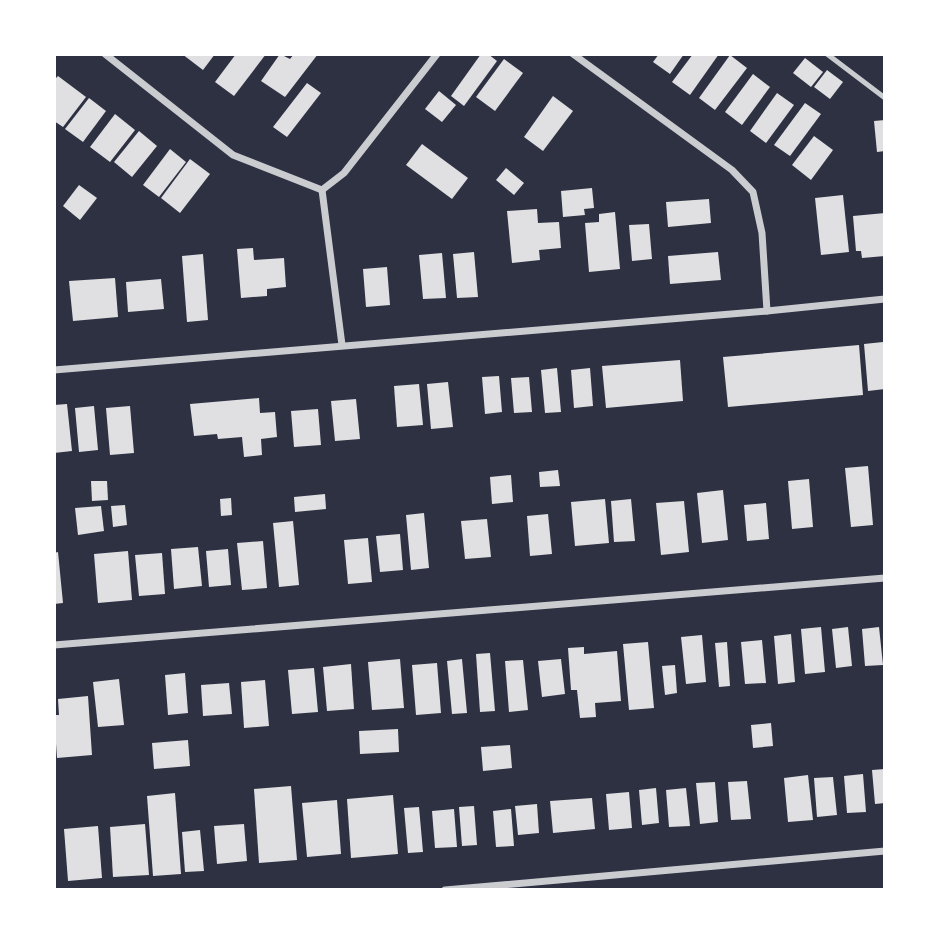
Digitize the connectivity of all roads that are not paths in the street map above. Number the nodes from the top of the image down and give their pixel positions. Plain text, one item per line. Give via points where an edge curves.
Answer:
1 (105, 54) edge
2 (437, 54) edge
3 (573, 54) edge
4 (827, 54) edge
5 (885, 98) edge
6 (322, 190) junction
7 (885, 299) edge
8 (767, 311) junction
9 (342, 345) junction
10 (54, 370) edge
11 (885, 578) edge
12 (54, 645) edge
13 (885, 851) edge
14 (445, 890) edge

1 - 6 street via 233,155
2 - 6 street via 344,173
3 - 8 street via 732,170 753,192 762,233
4 - 5 lane
6 - 9 street
7 - 8 street
8 - 9 street
9 - 10 street
11 - 12 street
13 - 14 street

